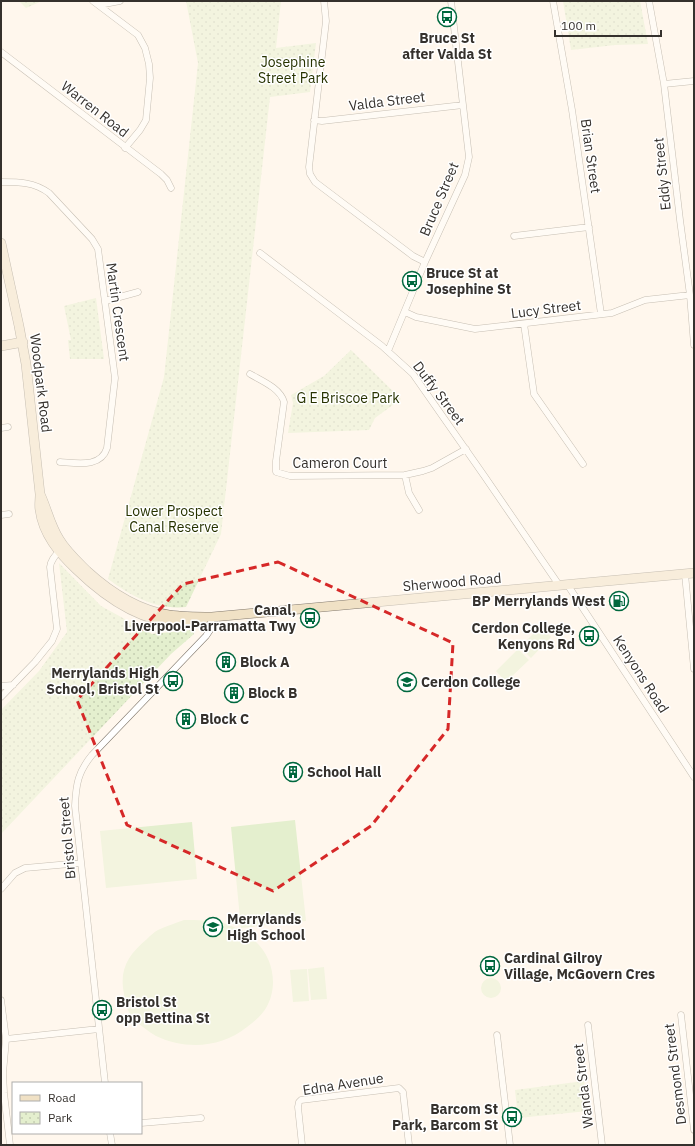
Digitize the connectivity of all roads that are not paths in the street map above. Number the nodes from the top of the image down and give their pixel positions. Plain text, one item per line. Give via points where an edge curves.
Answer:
1 (93, 1) edge
2 (120, 1) edge
3 (324, 1) edge
4 (451, 1) edge
5 (554, 1) edge
6 (649, 1) edge
7 (99, 6) junction
8 (1, 52) edge
9 (694, 81) edge
10 (664, 84) junction
11 (463, 105) junction
12 (314, 120) junction
13 (126, 148) junction
14 (1, 182) edge
15 (172, 188) dead end
16 (589, 227) junction
17 (514, 236) dead end
18 (1, 243) edge
19 (260, 253) dead end
20 (425, 262) junction
21 (138, 292) dead end
22 (690, 295) junction
23 (105, 301) junction
24 (405, 312) junction
25 (600, 314) junction
26 (524, 324) junction
27 (23, 342) junction
28 (694, 345) edge
29 (1, 346) edge
30 (388, 351) junction
31 (250, 374) dead end
32 (1, 428) edge
33 (8, 428) dead end
34 (466, 449) junction
35 (60, 462) dead end
36 (583, 464) dead end
37 (405, 475) junction
38 (419, 510) dead end
39 (9, 514) dead end
40 (1, 515) edge
41 (61, 549) junction
42 (690, 574) edge
43 (563, 585) junction
44 (212, 617) junction
45 (694, 669) edge
46 (13, 684) junction
47 (1, 686) edge
48 (1, 697) edge
49 (694, 777) edge
50 (81, 863) junction
51 (1, 888) edge
52 (1, 1000) edge
53 (681, 1015) dead end
54 (588, 1025) dead end
55 (100, 1029) junction
56 (497, 1035) dead end
57 (6, 1039) junction
58 (105, 1082) edge
59 (201, 1118) dead end
60 (142, 1123) edge
61 (694, 1130) edge
62 (110, 1134) edge
63 (10, 1145) edge
64 (112, 1145) edge
65 (302, 1145) edge
66 (409, 1145) edge
67 (510, 1145) edge
68 (602, 1145) edge

1 - 7 street
2 - 7 street
3 - 12 street via 326,18
4 - 11 street, Bruce Street
5 - 16 street, Brian Street
6 - 10 street, Eddy Street
7 - 13 street via 138,35 149,64 146,120
8 - 13 street, Warren Road
9 - 10 street
10 - 22 street, Eddy Street
11 - 12 street, Valda Street
11 - 20 street, Bruce Street via 468,163 465,175
12 - 20 street via 309,167 313,180 413,256
13 - 15 street, Warren Road via 161,174
14 - 23 street, Martin Crescent via 30,183 43,188 92,239 98,249
16 - 17 street
16 - 25 street, Brian Street
18 - 27 main road, Woodpark Road
19 - 30 street, Duffy Street
20 - 24 street, Bruce Street
21 - 23 street
22 - 25 street, Lucy Street via 645,300 615,312
22 - 28 street, Eddy Street
23 - 35 street, Martin Crescent via 115,378 108,448 104,456 94,462
24 - 26 street, Lucy Street via 416,317 475,329
24 - 30 street, Bruce Street
25 - 26 street, Lucy Street
26 - 36 street via 534,394
27 - 29 main road
27 - 41 main road, Woodpark Road via 40,494
30 - 34 street, Duffy Street via 416,378
31 - 37 street, Cameron Court via 273,388 284,402 276,472 290,476
32 - 33 street
34 - 37 street, Cameron Court via 432,468
34 - 43 street, Duffy Street
37 - 38 street via 409,493
39 - 40 street
41 - 44 main road, Sherwood Road via 110,590 138,609 162,620 181,623
41 - 46 street via 50,567 57,629 52,641 36,662
42 - 43 main road, Sherwood Road
42 - 45 street
43 - 44 main road, Sherwood Road
43 - 49 street, Kenyons Road
44 - 50 street, Bristol Street via 210,630 206,636 92,755 81,770 75,788 75,806
46 - 47 street
46 - 48 street
50 - 51 street via 25,868 15,873
50 - 55 street, Bristol Street
52 - 57 street
53 - 61 street, Desmond Street
54 - 68 street, Wanda Street
55 - 57 street
55 - 58 street, Bristol Street
56 - 67 street
57 - 63 street via 4,1086
59 - 60 street
62 - 64 street
65 - 66 street, Edna Avenue via 298,1107 301,1100 398,1088 403,1092

